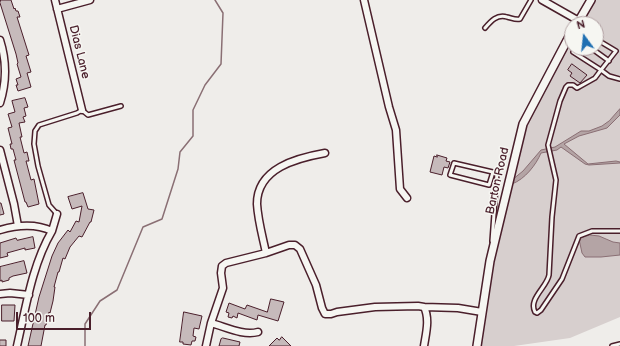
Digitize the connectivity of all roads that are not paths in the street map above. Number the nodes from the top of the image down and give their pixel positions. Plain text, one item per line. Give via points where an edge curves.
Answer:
1 (55, 0) edge
2 (90, 0) edge
3 (364, 0) edge
4 (531, 0) edge
5 (542, 0) edge
6 (591, 0) edge
7 (57, 9) junction
8 (568, 16) edge
9 (582, 16) edge
10 (485, 28) dead end
11 (0, 40) edge
12 (604, 44) edge
13 (564, 46) edge
14 (579, 56) edge
15 (602, 56) edge
16 (609, 61) junction
17 (3, 66) edge
18 (601, 70) junction
19 (620, 79) edge
20 (0, 103) edge
21 (121, 106) dead end
22 (82, 110) junction
23 (0, 150) edge
24 (325, 153) dead end
25 (493, 172) junction
26 (407, 198) dead end
27 (57, 214) joint
28 (18, 226) junction
29 (0, 230) edge
30 (52, 231) junction
31 (620, 231) edge
32 (266, 253) junction
33 (490, 261) junction
34 (0, 294) edge
35 (28, 295) junction
36 (424, 307) junction
37 (482, 312) junction
38 (211, 323) junction
39 (258, 332) dead end
40 (620, 344) edge
41 (17, 346) edge
42 (206, 346) edge
43 (424, 346) edge
44 (477, 346) edge
45 (612, 346) edge

1 - 7 street, Dias Lane
2 - 7 street
3 - 26 street via 396,130 400,189
4 - 10 lane via 520,19 499,16
5 - 8 street
6 - 9 street
7 - 22 street, Dias Lane
11 - 17 street
12 - 16 lane via 616,51
13 - 33 street, Barton Road via 523,124
14 - 18 lane
15 - 16 lane
16 - 18 lane
17 - 20 street via 4,85
18 - 19 lane via 608,76
18 - 31 lane via 595,78 579,88 568,85 558,102 548,147 556,180 548,274 546,283 534,301 532,307 535,312 541,310 560,284 579,236 592,231
21 - 22 lane via 88,115
22 - 27 lane via 77,114 39,125 35,131 34,144 38,166 49,205
23 - 28 street
24 - 32 street via 283,165 268,176 262,185 257,203
25 - 25 lane via 454,162 450,175 489,185
25 - 33 lane via 497,173
27 - 30 street
28 - 29 street
28 - 30 street via 38,226
30 - 35 street via 40,257
32 - 36 street via 289,245 295,245 300,249 316,285 325,314 376,307
32 - 38 street via 222,266 223,288
33 - 37 street, Barton Road
34 - 35 street
35 - 41 street
36 - 37 street
36 - 43 street via 427,318
37 - 44 street, Barton Road
38 - 39 street via 243,333
38 - 42 street
40 - 45 lane

